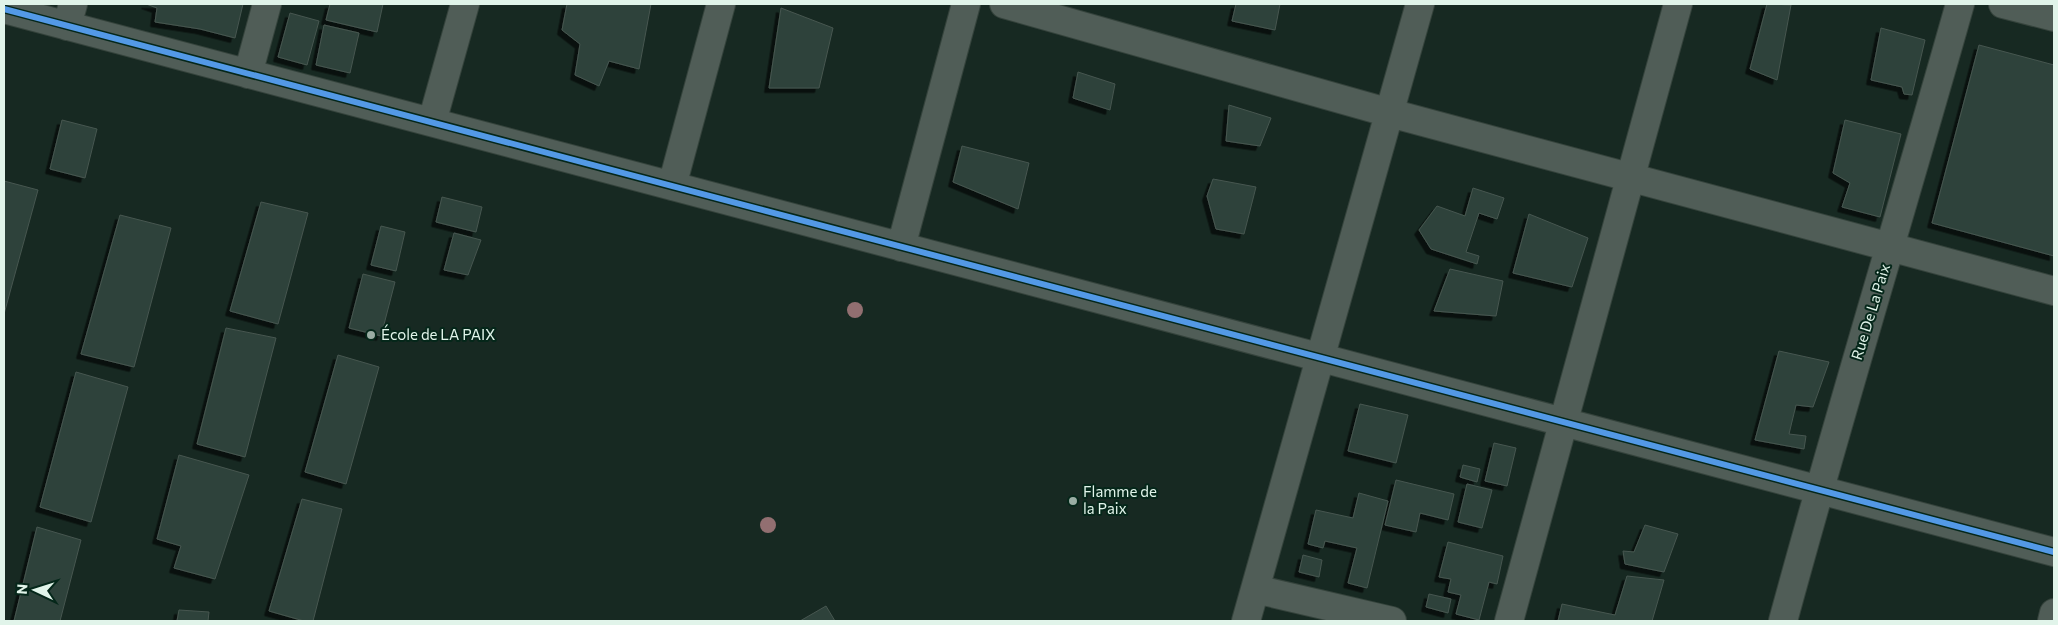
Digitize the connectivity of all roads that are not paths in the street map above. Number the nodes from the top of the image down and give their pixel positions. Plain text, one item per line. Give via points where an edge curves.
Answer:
1 (267, 4) edge
2 (464, 4) edge
3 (721, 4) edge
4 (966, 4) edge
5 (1004, 4) edge
6 (1420, 4) edge
7 (1678, 4) edge
8 (1960, 4) edge
9 (2003, 4) edge
10 (4, 10) edge
11 (70, 15) edge
12 (2054, 17) edge
13 (248, 74) junction
14 (1390, 113) junction
15 (432, 122) junction
16 (1630, 178) junction
17 (672, 186) junction
18 (901, 247) junction
19 (1891, 248) junction
20 (2054, 291) edge
21 (1320, 358) junction
22 (1563, 422) junction
23 (1818, 490) junction
24 (2054, 552) edge
25 (1255, 589) junction
26 (2054, 613) edge
27 (1246, 621) edge
28 (1392, 621) edge
29 (1509, 621) edge
30 (1784, 621) edge
31 (2052, 621) edge

1 - 13 street
2 - 15 street
3 - 17 street
4 - 18 street
5 - 14 street
6 - 14 street
7 - 16 street
8 - 19 street, Rue De La Paix
9 - 12 street
10 - 11 street
11 - 13 street
13 - 15 street
14 - 16 street
14 - 21 street
15 - 17 street
16 - 19 street
16 - 22 street
17 - 18 street
18 - 21 street
19 - 20 street
19 - 23 street, Rue De La Paix
21 - 22 street
21 - 25 street
22 - 23 street
22 - 29 street
23 - 24 street
23 - 30 street, Rue De La Paix
25 - 27 street
25 - 28 street
26 - 31 street

